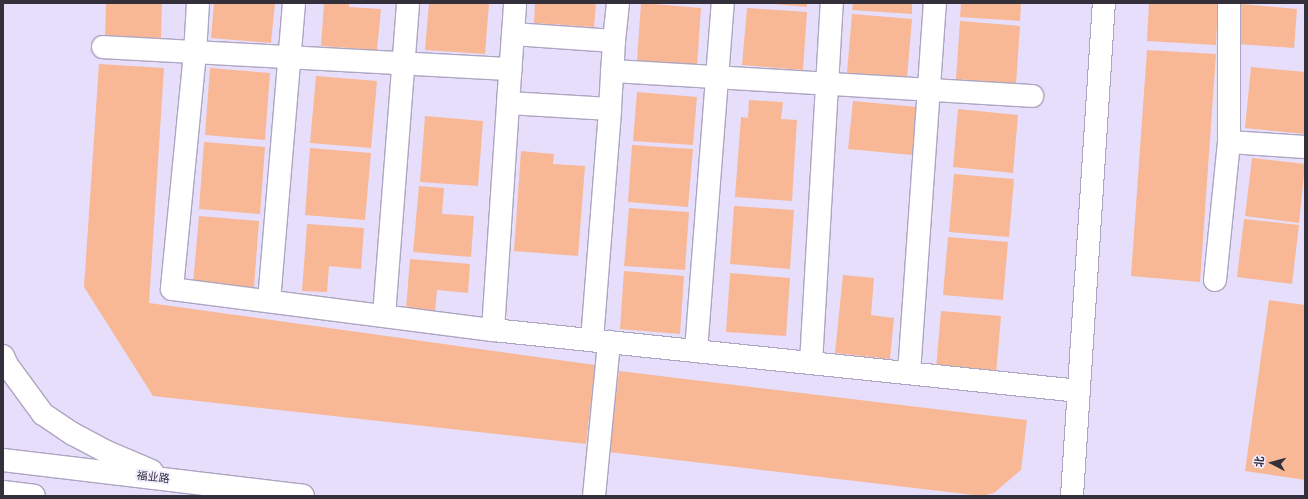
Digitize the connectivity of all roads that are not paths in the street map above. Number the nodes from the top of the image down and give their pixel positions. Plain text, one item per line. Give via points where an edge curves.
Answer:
1 (198, 3) edge
2 (294, 3) edge
3 (408, 3) edge
4 (515, 3) edge
5 (618, 3) edge
6 (723, 3) edge
7 (832, 3) edge
8 (935, 3) edge
9 (1104, 3) edge
10 (1229, 3) edge
11 (513, 34) junction
12 (614, 41) junction
13 (103, 47) dead end
14 (195, 53) junction
15 (289, 57) junction
16 (402, 63) junction
17 (510, 69) junction
18 (612, 71) junction
19 (716, 77) junction
20 (827, 84) junction
21 (929, 90) junction
22 (1032, 96) dead end
23 (508, 102) junction
24 (610, 109) junction
25 (1229, 142) junction
26 (1305, 147) edge
27 (1215, 280) dead end
28 (269, 301) junction
29 (384, 316) junction
30 (493, 330) junction
31 (601, 341) junction
32 (696, 351) junction
33 (3, 356) edge
34 (811, 363) junction
35 (909, 373) junction
36 (1079, 391) junction
37 (3, 460) edge
38 (181, 482) junction
39 (3, 492) edge
40 (34, 496) edge
41 (303, 496) edge
42 (594, 496) edge
43 (1072, 496) edge

1 - 14 street
2 - 15 street
3 - 16 street
4 - 11 street
5 - 12 street
6 - 19 street
7 - 20 street
8 - 21 street
9 - 36 street
10 - 25 street
11 - 12 street
11 - 17 street
12 - 18 street
13 - 14 street
14 - 15 street
14 - 28 street via 172,289
15 - 16 street
15 - 28 street
16 - 17 street
16 - 29 street
17 - 23 street
18 - 19 street
18 - 24 street
19 - 20 street
19 - 32 street
20 - 21 street
20 - 34 street
21 - 22 street
21 - 35 street
23 - 24 street
23 - 30 street
24 - 31 street
25 - 26 street
25 - 27 street
28 - 29 street
29 - 30 street
30 - 31 street
31 - 32 street
31 - 42 street
32 - 34 street
33 - 38 street via 43,414 105,451
34 - 35 street
35 - 36 street
36 - 43 street
37 - 38 street, 福业路
38 - 41 street, 福业路
39 - 40 street

